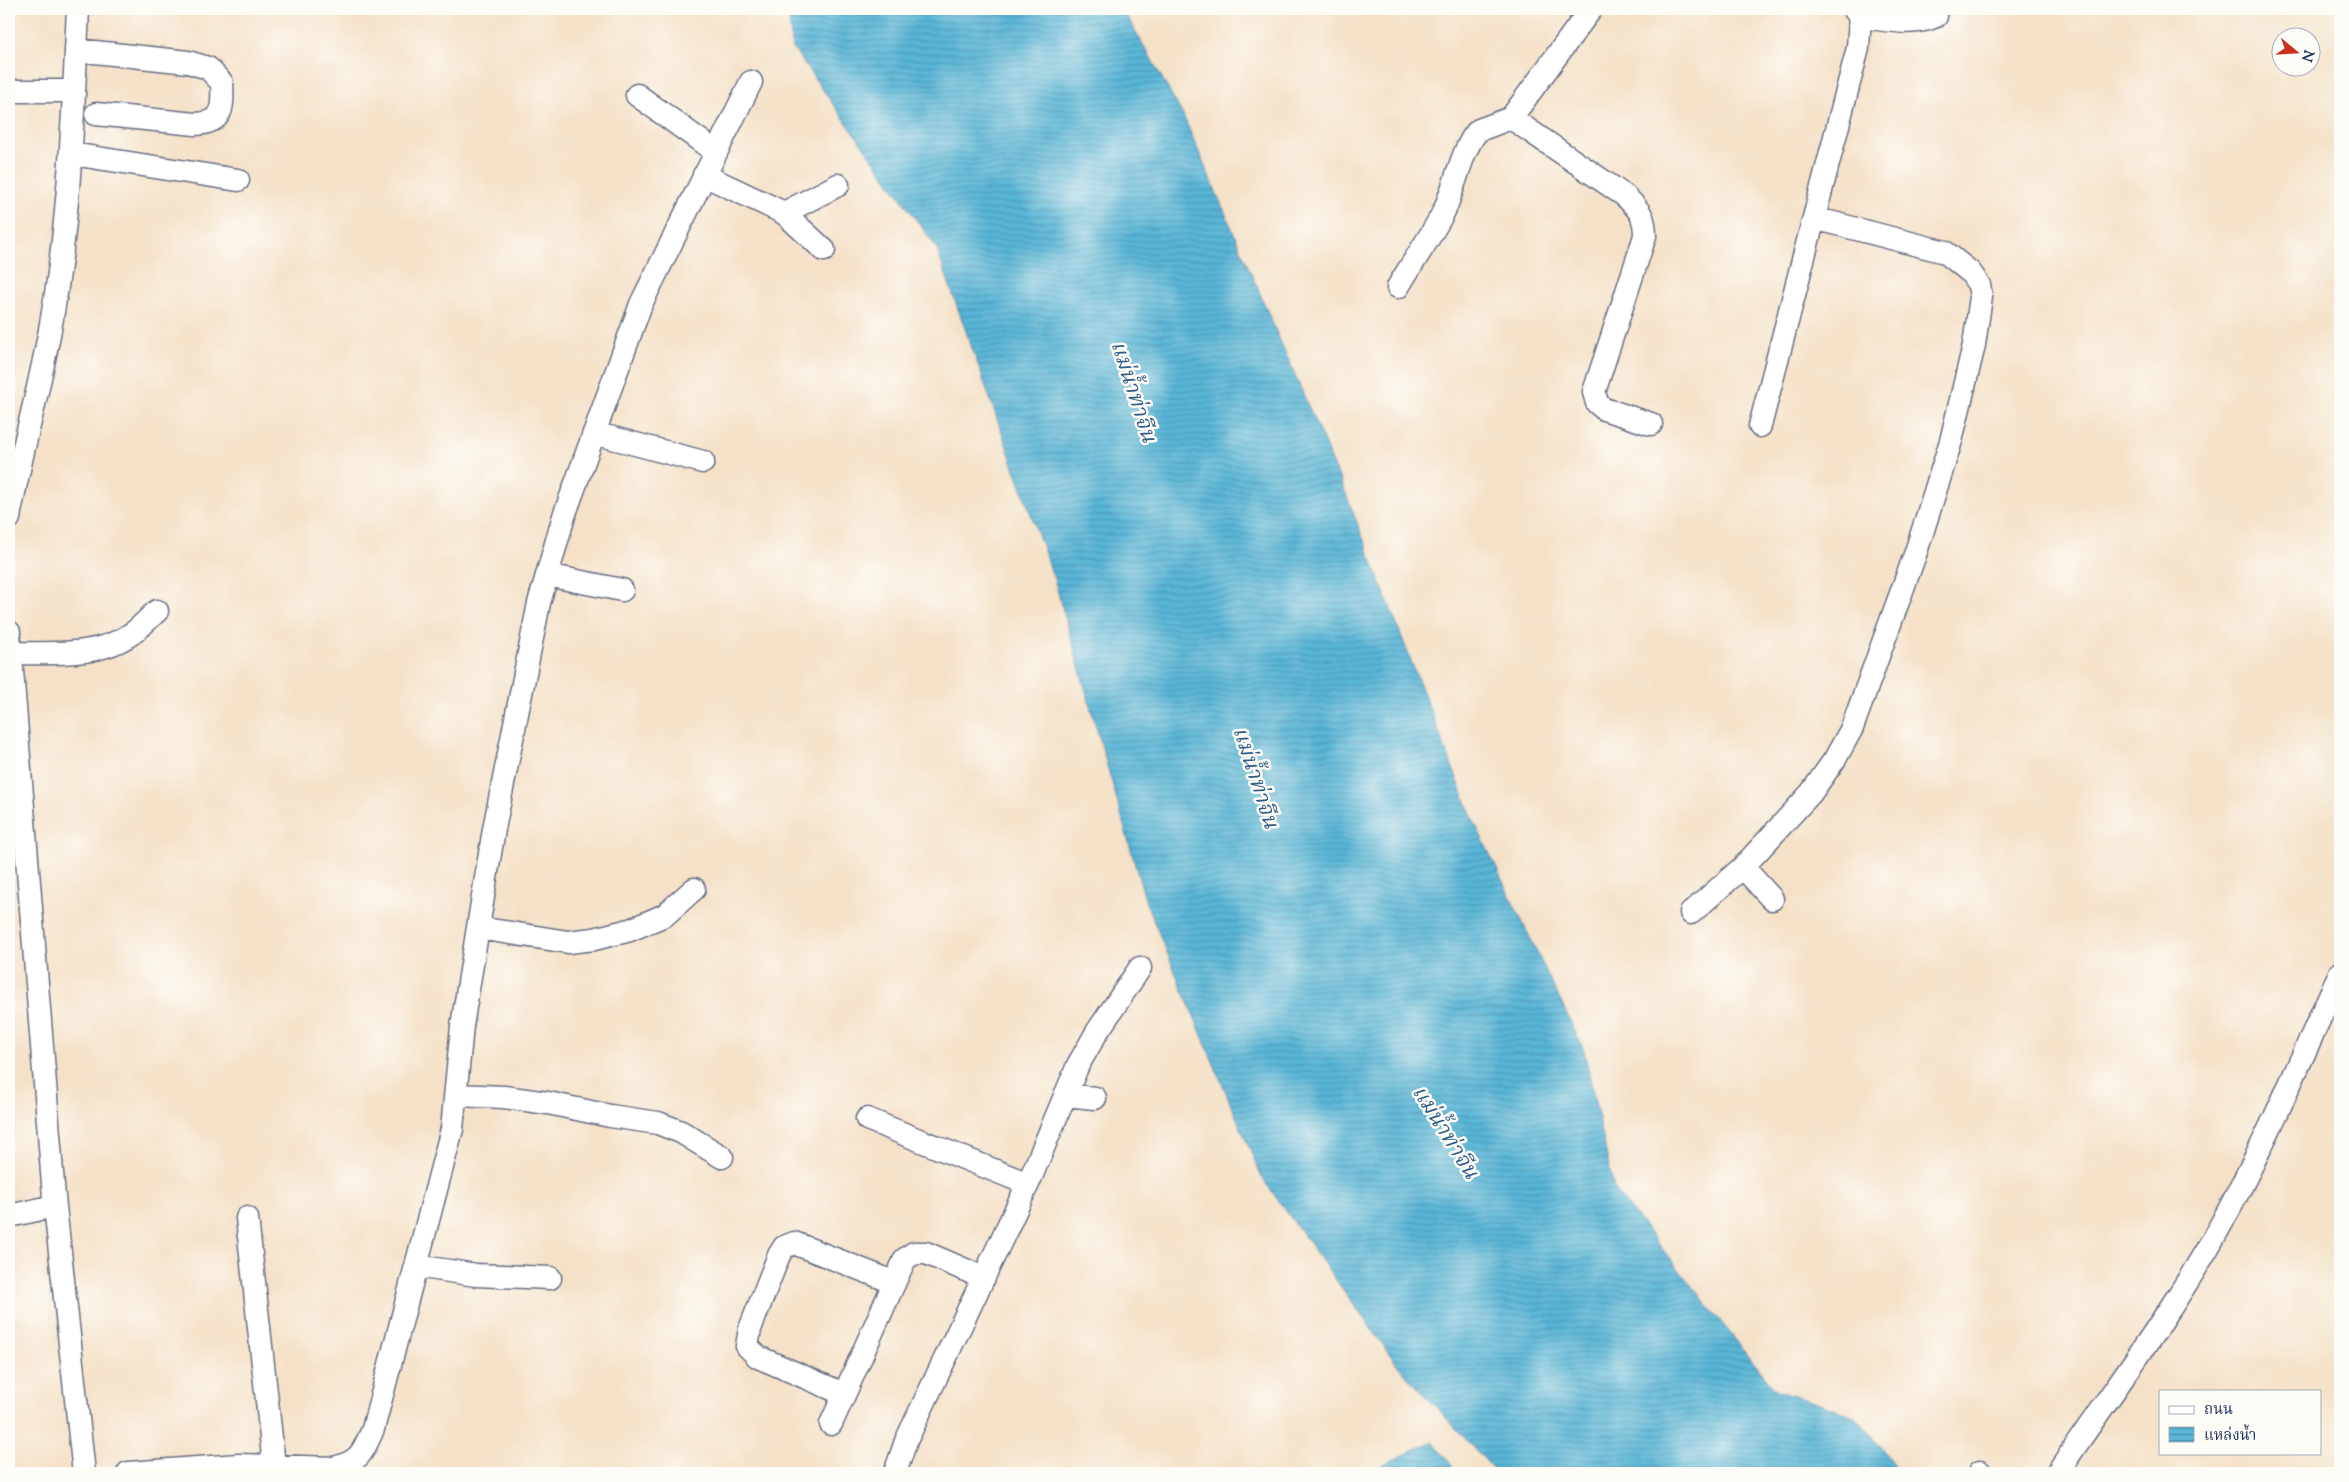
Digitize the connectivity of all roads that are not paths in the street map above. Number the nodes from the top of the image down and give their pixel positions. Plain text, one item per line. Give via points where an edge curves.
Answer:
1 (78, 9) edge
2 (1591, 9) edge
3 (1857, 13) edge
4 (1936, 16) dead end
5 (76, 50) junction
6 (751, 82) dead end
7 (74, 90) junction
8 (9, 91) edge
9 (637, 95) dead end
10 (96, 114) dead end
11 (1511, 118) junction
12 (716, 152) junction
13 (72, 154) junction
14 (704, 175) junction
15 (238, 180) dead end
16 (838, 185) dead end
17 (784, 213) junction
18 (1814, 218) junction
19 (824, 250) dead end
20 (1398, 287) dead end
21 (1651, 424) dead end
22 (1760, 426) dead end
23 (18, 432) edge
24 (594, 433) junction
25 (703, 462) dead end
26 (9, 518) edge
27 (547, 575) junction
28 (622, 590) dead end
29 (156, 611) dead end
30 (10, 643) edge
31 (1743, 867) junction
32 (694, 889) dead end
33 (1772, 899) dead end
34 (1691, 913) dead end
35 (478, 928) junction
36 (1140, 968) dead end
37 (2340, 973) edge
38 (456, 1095) junction
39 (1065, 1095) junction
40 (1095, 1098) dead end
41 (867, 1119) dead end
42 (722, 1157) dead end
43 (1028, 1184) junction
44 (55, 1206) junction
45 (9, 1216) edge
46 (247, 1218) dead end
47 (416, 1266) junction
48 (550, 1278) dead end
49 (984, 1278) junction
50 (893, 1282) junction
51 (844, 1394) junction
52 (831, 1424) dead end
53 (365, 1450) junction
54 (274, 1465) junction
55 (84, 1473) edge
56 (128, 1473) edge
57 (362, 1473) edge
58 (895, 1473) edge
59 (2057, 1473) edge

1 - 5 street
2 - 11 street
3 - 4 street via 1916,22
3 - 18 street via 1858,48
5 - 7 street
5 - 10 street via 188,62 208,68 222,83 223,102 219,116 208,124
6 - 12 street
7 - 8 street
7 - 13 street
9 - 12 street
11 - 20 street via 1475,134 1443,214
11 - 21 street via 1625,196 1645,220 1645,236 1594,392 1597,403 1604,409
12 - 14 street
13 - 15 street
13 - 23 street via 64,245 52,320
14 - 17 street
14 - 24 street via 641,304
16 - 17 street
17 - 19 street
18 - 22 street
18 - 31 street via 1945,252 1970,272 1979,285 1981,297 1974,345 1951,441 1916,552 1852,728 1835,759 1810,793
23 - 26 street
24 - 25 street
24 - 27 street
27 - 28 street
27 - 35 street via 494,829
29 - 30 street via 134,632 93,650 62,653
30 - 44 street
31 - 33 street
31 - 34 street
32 - 35 street via 665,915 630,930 594,939 568,942
35 - 38 street via 462,1026
36 - 39 street via 1097,1032
37 - 59 street via 2247,1176 2217,1232
38 - 42 street via 548,1103 658,1123 681,1132
38 - 47 street via 450,1137
39 - 40 street
39 - 43 street
41 - 43 street
43 - 49 street
44 - 45 street
44 - 55 street
46 - 54 street
47 - 48 street via 476,1275
47 - 53 street
49 - 50 street via 926,1254 914,1253 905,1259
49 - 58 street via 906,1440
50 - 51 street
50 - 51 street via 794,1243 784,1247 778,1255 750,1329 747,1346 758,1357
51 - 52 street
53 - 54 street via 357,1459 334,1468
53 - 57 street
54 - 56 street

